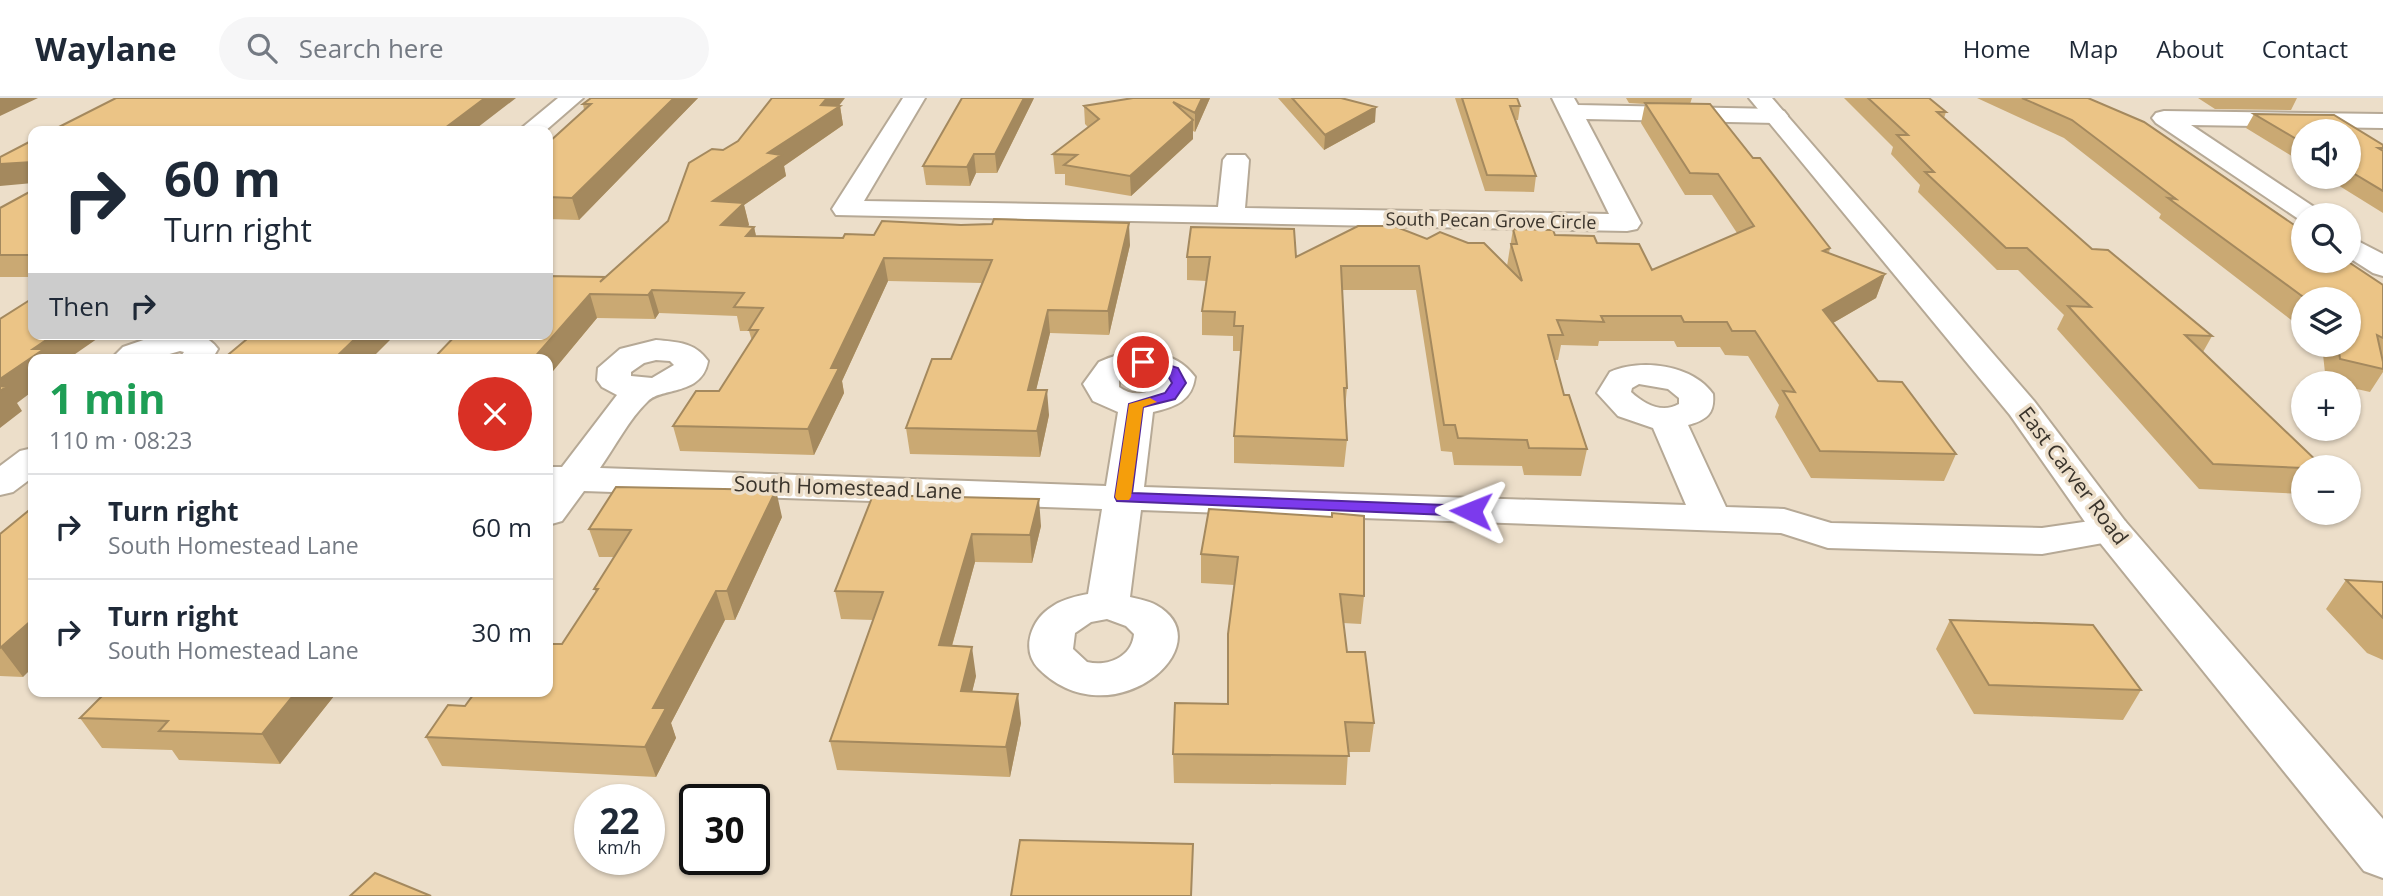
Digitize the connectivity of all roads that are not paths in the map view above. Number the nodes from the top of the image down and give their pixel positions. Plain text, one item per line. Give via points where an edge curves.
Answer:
1 (572, 98) edge
2 (914, 98) edge
3 (1565, 103) edge
4 (1767, 106) edge
5 (2383, 121) edge
6 (536, 126) edge
7 (1236, 160) dead end
8 (2291, 205) edge
9 (1231, 216) junction
10 (2361, 253) edge
11 (2383, 267) edge
12 (138, 354) edge
13 (198, 354) edge
14 (639, 389) dead end
15 (1137, 404) dead end
16 (1667, 419) dead end
17 (560, 478) edge
18 (1123, 497) junction
19 (553, 498) edge
20 (1712, 520) junction
21 (2111, 530) junction
22 (1108, 605) dead end
23 (2383, 856) edge

1 - 6 street
2 - 9 street, South Pecan Grove Circle via 846,209
3 - 4 street, South Pecan Grove Circle
3 - 9 street, South Pecan Grove Circle via 1627,223
4 - 21 street, East Carver Road via 2022,408
5 - 8 street via 2164,118
7 - 9 street
10 - 11 street
12 - 13 street via 181,342 198,345 202,349
14 - 17 street
15 - 18 street
16 - 20 street
17 - 18 street, South Homestead Lane
17 - 19 street
18 - 20 street, South Homestead Lane
18 - 22 street
20 - 21 street, South Homestead Lane via 1784,522 1828,535 2042,541
21 - 23 street, East Carver Road

